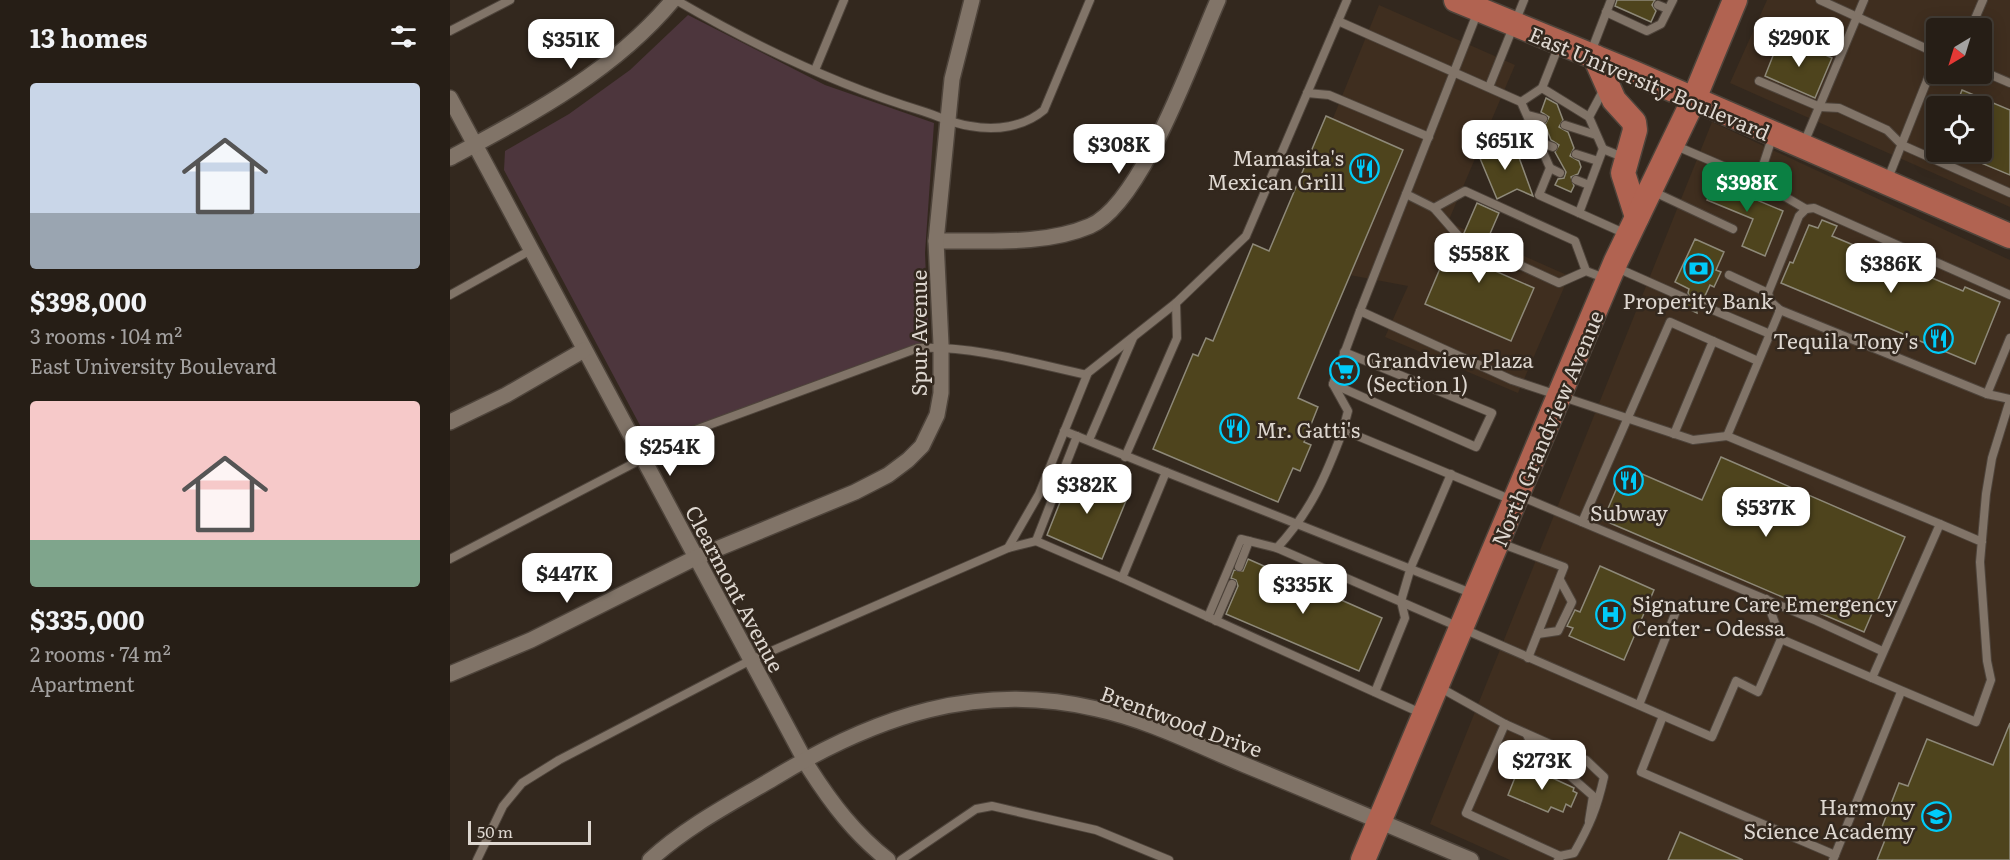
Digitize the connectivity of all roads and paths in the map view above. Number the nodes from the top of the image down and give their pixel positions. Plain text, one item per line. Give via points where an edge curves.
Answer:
1 (510, 0) edge
2 (674, 0) edge
3 (844, 0) edge
4 (972, 0) edge
5 (1090, 0) edge
6 (1218, 0) edge
7 (1347, 0) edge
8 (1456, 0) edge
9 (1524, 0) edge
10 (1611, 0) edge
11 (1672, 0) edge
12 (1735, 0) edge
13 (1820, 0) edge
14 (1863, 0) edge
15 (1983, 0) edge
16 (1658, 5) dead end
17 (1668, 9) junction
18 (1478, 10) junction
19 (1606, 12) junction
20 (1857, 16) junction
21 (1975, 18) edge
22 (1338, 21) junction
23 (1514, 25) junction
24 (450, 31) edge
25 (1560, 44) junction
26 (1926, 48) edge
27 (1592, 56) junction
28 (815, 70) junction
29 (1454, 72) junction
30 (1992, 75) edge
31 (1759, 81) dead end
32 (1606, 83) junction
33 (2010, 83) edge
34 (1926, 84) edge
35 (1490, 87) junction
36 (1542, 88) junction
37 (1307, 93) junction
38 (450, 98) edge
39 (1694, 99) junction
40 (1521, 102) junction
41 (1820, 106) junction
42 (1528, 115) junction
43 (1588, 117) junction
44 (948, 119) junction
45 (1543, 119) dead end
46 (1565, 125) dead end
47 (1773, 133) junction
48 (1596, 135) junction
49 (1429, 137) junction
50 (1539, 142) junction
51 (1672, 144) junction
52 (475, 145) junction
53 (1902, 145) junction
54 (1803, 146) junction
55 (1553, 147) dead end
56 (1603, 149) junction
57 (1576, 154) dead end
58 (450, 158) edge
59 (1628, 159) junction
60 (1598, 161) junction
61 (1550, 168) junction
62 (1560, 173) dead end
63 (1576, 180) dead end
64 (1758, 181) junction
65 (1886, 182) junction
66 (1589, 185) junction
67 (1650, 190) junction
68 (2010, 193) edge
69 (1406, 194) junction
70 (1434, 208) junction
71 (1806, 209) junction
72 (1579, 213) junction
73 (1633, 226) junction
74 (1733, 229) dead end
75 (2010, 236) edge
76 (1461, 238) dead end
77 (936, 241) junction
78 (1483, 248) dead end
79 (531, 250) junction
80 (1603, 272) junction
81 (1729, 275) dead end
82 (1768, 293) junction
83 (2010, 295) edge
84 (450, 296) edge
85 (1685, 298) dead end
86 (1176, 303) junction
87 (1701, 305) dead end
88 (1780, 310) junction
89 (1360, 311) junction
90 (1770, 334) junction
91 (1133, 336) junction
92 (2010, 338) edge
93 (1713, 341) junction
94 (941, 347) junction
95 (584, 350) junction
96 (1344, 352) junction
97 (1758, 361) junction
98 (1085, 375) junction
99 (1333, 384) junction
100 (1987, 394) junction
101 (1560, 395) junction
102 (2010, 400) edge
103 (1626, 417) junction
104 (450, 422) edge
105 (1343, 430) junction
106 (1064, 431) junction
107 (1674, 434) junction
108 (1077, 436) junction
109 (1727, 436) junction
110 (1089, 440) junction
111 (640, 455) junction
112 (1125, 456) junction
113 (1166, 472) junction
114 (1451, 474) junction
115 (1516, 498) junction
116 (1581, 522) junction
117 (1300, 523) junction
118 (1940, 524) junction
119 (1036, 541) junction
120 (1249, 541) junction
121 (1498, 542) junction
122 (1982, 542) junction
123 (1008, 548) junction
124 (1277, 548) junction
125 (694, 558) junction
126 (450, 559) edge
127 (1239, 567) dead end
128 (1411, 567) junction
129 (1122, 578) junction
130 (1560, 580) junction
131 (1232, 584) dead end
132 (1476, 594) junction
133 (1766, 599) junction
134 (1401, 601) junction
135 (1675, 614) dead end
136 (1212, 619) junction
137 (1461, 629) junction
138 (1538, 634) junction
139 (1781, 639) junction
140 (1882, 651) junction
141 (1528, 658) junction
142 (750, 660) junction
143 (450, 674) edge
144 (1872, 678) junction
145 (1437, 686) junction
146 (1375, 692) junction
147 (1901, 692) junction
148 (1639, 705) junction
149 (1424, 714) junction
150 (1664, 716) junction
151 (1504, 724) junction
152 (1527, 735) junction
153 (804, 759) junction
154 (1380, 821) junction
155 (1588, 829) junction
156 (1834, 857) edge
157 (1559, 858) edge
158 (477, 860) edge
159 (650, 860) edge
160 (888, 860) edge
161 (901, 860) edge
162 (1169, 860) edge
163 (1363, 860) edge
164 (1471, 860) edge

1 - 24 lane
2 - 28 lane
2 - 52 street via 581,84
3 - 28 lane
4 - 44 street, Spur Avenue via 952,79
5 - 44 lane via 1051,96 1038,115 1016,125 999,127 970,127
6 - 77 street via 1149,153 1113,211 1092,225 1063,234
7 - 22 lane
8 - 18 main road, East University Boulevard
9 - 23 lane
10 - 19 lane
11 - 17 lane
12 - 39 main road, North Grandview Avenue
13 - 20 lane
14 - 20 lane
15 - 21 lane
16 - 17 lane
17 - 19 lane via 1661,24 1647,31
18 - 23 main road, East University Boulevard
18 - 29 lane
19 - 27 lane
20 - 26 lane
20 - 41 lane
22 - 29 lane
22 - 37 lane
23 - 25 main road, East University Boulevard
23 - 35 lane
25 - 27 main road, East University Boulevard
25 - 36 lane
27 - 32 main road
27 - 39 main road, East University Boulevard
28 - 44 lane via 876,97
29 - 35 lane
29 - 49 lane
30 - 33 lane
31 - 41 lane
32 - 43 lane
32 - 59 main road via 1614,100 1634,122
34 - 53 lane
35 - 40 lane
36 - 40 lane
36 - 43 lane
37 - 49 lane via 1329,95
37 - 86 lane via 1246,236
38 - 52 street, Clearmont Avenue
39 - 47 main road, East University Boulevard
39 - 51 main road, North Grandview Avenue
40 - 42 lane
41 - 53 lane via 1839,108 1887,130
41 - 54 lane
42 - 45 lane
42 - 50 lane
43 - 48 lane
44 - 77 street, Spur Avenue
46 - 48 lane
47 - 54 main road, East University Boulevard
47 - 64 lane
48 - 56 lane
49 - 69 lane
50 - 55 lane
50 - 61 lane
51 - 64 lane
51 - 67 main road, North Grandview Avenue
52 - 58 street
52 - 79 street, Clearmont Avenue
53 - 65 lane
53 - 68 lane
54 - 65 main road, East University Boulevard
56 - 59 lane
56 - 60 lane
57 - 60 lane
59 - 73 main road via 1623,173
60 - 66 lane
61 - 62 lane
61 - 72 lane via 1539,195
63 - 66 lane
64 - 71 lane
65 - 75 main road, East University Boulevard
66 - 72 lane
67 - 73 main road, North Grandview Avenue
67 - 74 lane
69 - 70 lane
69 - 89 lane
70 - 76 lane
70 - 80 lane via 1465,191 1575,241
71 - 82 lane via 1799,216
71 - 83 lane via 1814,208
72 - 73 lane
73 - 80 main road, North Grandview Avenue
77 - 94 street, Spur Avenue
78 - 80 lane via 1558,283
79 - 84 lane
79 - 95 street, Clearmont Avenue
80 - 85 lane
80 - 101 main road, North Grandview Avenue
81 - 82 lane
82 - 88 lane
86 - 91 lane
86 - 112 lane via 1177,338
87 - 90 lane
88 - 90 lane
88 - 100 lane
89 - 96 lane
89 - 101 lane via 1512,380
90 - 97 lane
91 - 98 lane
91 - 110 lane
92 - 100 lane
93 - 97 lane
93 - 103 lane via 1670,322
93 - 107 lane
94 - 98 lane
94 - 111 lane via 918,348
94 - 125 street, Spur Avenue via 937,415 926,439 908,460 855,492
95 - 104 street
95 - 111 street, Clearmont Avenue
96 - 99 lane
96 - 99 lane via 1492,413 1476,447
97 - 109 lane
98 - 106 lane
99 - 105 lane via 1348,411
100 - 102 lane
101 - 103 lane
101 - 115 main road, North Grandview Avenue
102 - 122 lane via 1992,458
103 - 107 lane
103 - 116 lane
105 - 114 lane
105 - 117 lane via 1325,478
106 - 108 lane
106 - 123 lane via 1039,494
107 - 109 lane via 1693,440
108 - 110 lane
108 - 119 lane
109 - 118 lane
110 - 112 lane
111 - 125 street, Clearmont Avenue
111 - 126 lane
112 - 113 lane
113 - 117 lane
113 - 129 lane
114 - 115 lane
114 - 128 lane
115 - 116 lane
115 - 121 main road, North Grandview Avenue
116 - 133 lane
117 - 124 lane
117 - 128 lane
118 - 122 lane
118 - 140 lane
119 - 123 lane
119 - 129 lane
120 - 124 lane
120 - 127 lane
120 - 136 lane via 1241,539
121 - 130 lane via 1564,567
121 - 132 main road, North Grandview Avenue
122 - 147 lane via 1980,562 1991,680 1976,722
123 - 142 lane
124 - 134 lane
125 - 142 street, Clearmont Avenue
125 - 143 street, Spur Avenue via 531,640
128 - 132 lane
128 - 134 lane
129 - 136 lane
130 - 138 lane
130 - 138 lane via 1572,602 1558,631
131 - 136 lane
132 - 137 main road, North Grandview Avenue
133 - 139 lane
133 - 140 lane
134 - 137 lane
134 - 146 lane via 1405,618
135 - 148 lane
136 - 146 lane
137 - 141 lane
137 - 145 main road, North Grandview Avenue
138 - 141 lane
139 - 144 lane
139 - 150 lane via 1758,692 1736,681 1712,737
140 - 144 lane
141 - 148 lane
142 - 153 street, Clearmont Avenue
142 - 158 lane via 522,783 503,806
144 - 147 lane
145 - 149 main road, North Grandview Avenue
145 - 151 lane
146 - 149 lane
147 - 156 lane
148 - 150 lane
149 - 154 main road, North Grandview Avenue
150 - 156 lane via 1641,772
151 - 152 lane
151 - 157 lane via 1466,813
152 - 155 lane via 1541,763 1569,775 1593,796
152 - 155 lane via 1586,760 1604,777 1597,811
153 - 154 street, Brentwood Drive via 887,722 947,704 994,699 1061,701 1128,718
153 - 159 street, Brentwood Drive via 693,827
153 - 160 street, Clearmont Avenue via 834,807 864,841
154 - 163 main road, North Grandview Avenue
154 - 164 street, Brentwood Drive
155 - 157 lane via 1575,853
161 - 162 lane via 976,809 992,806 1096,830

